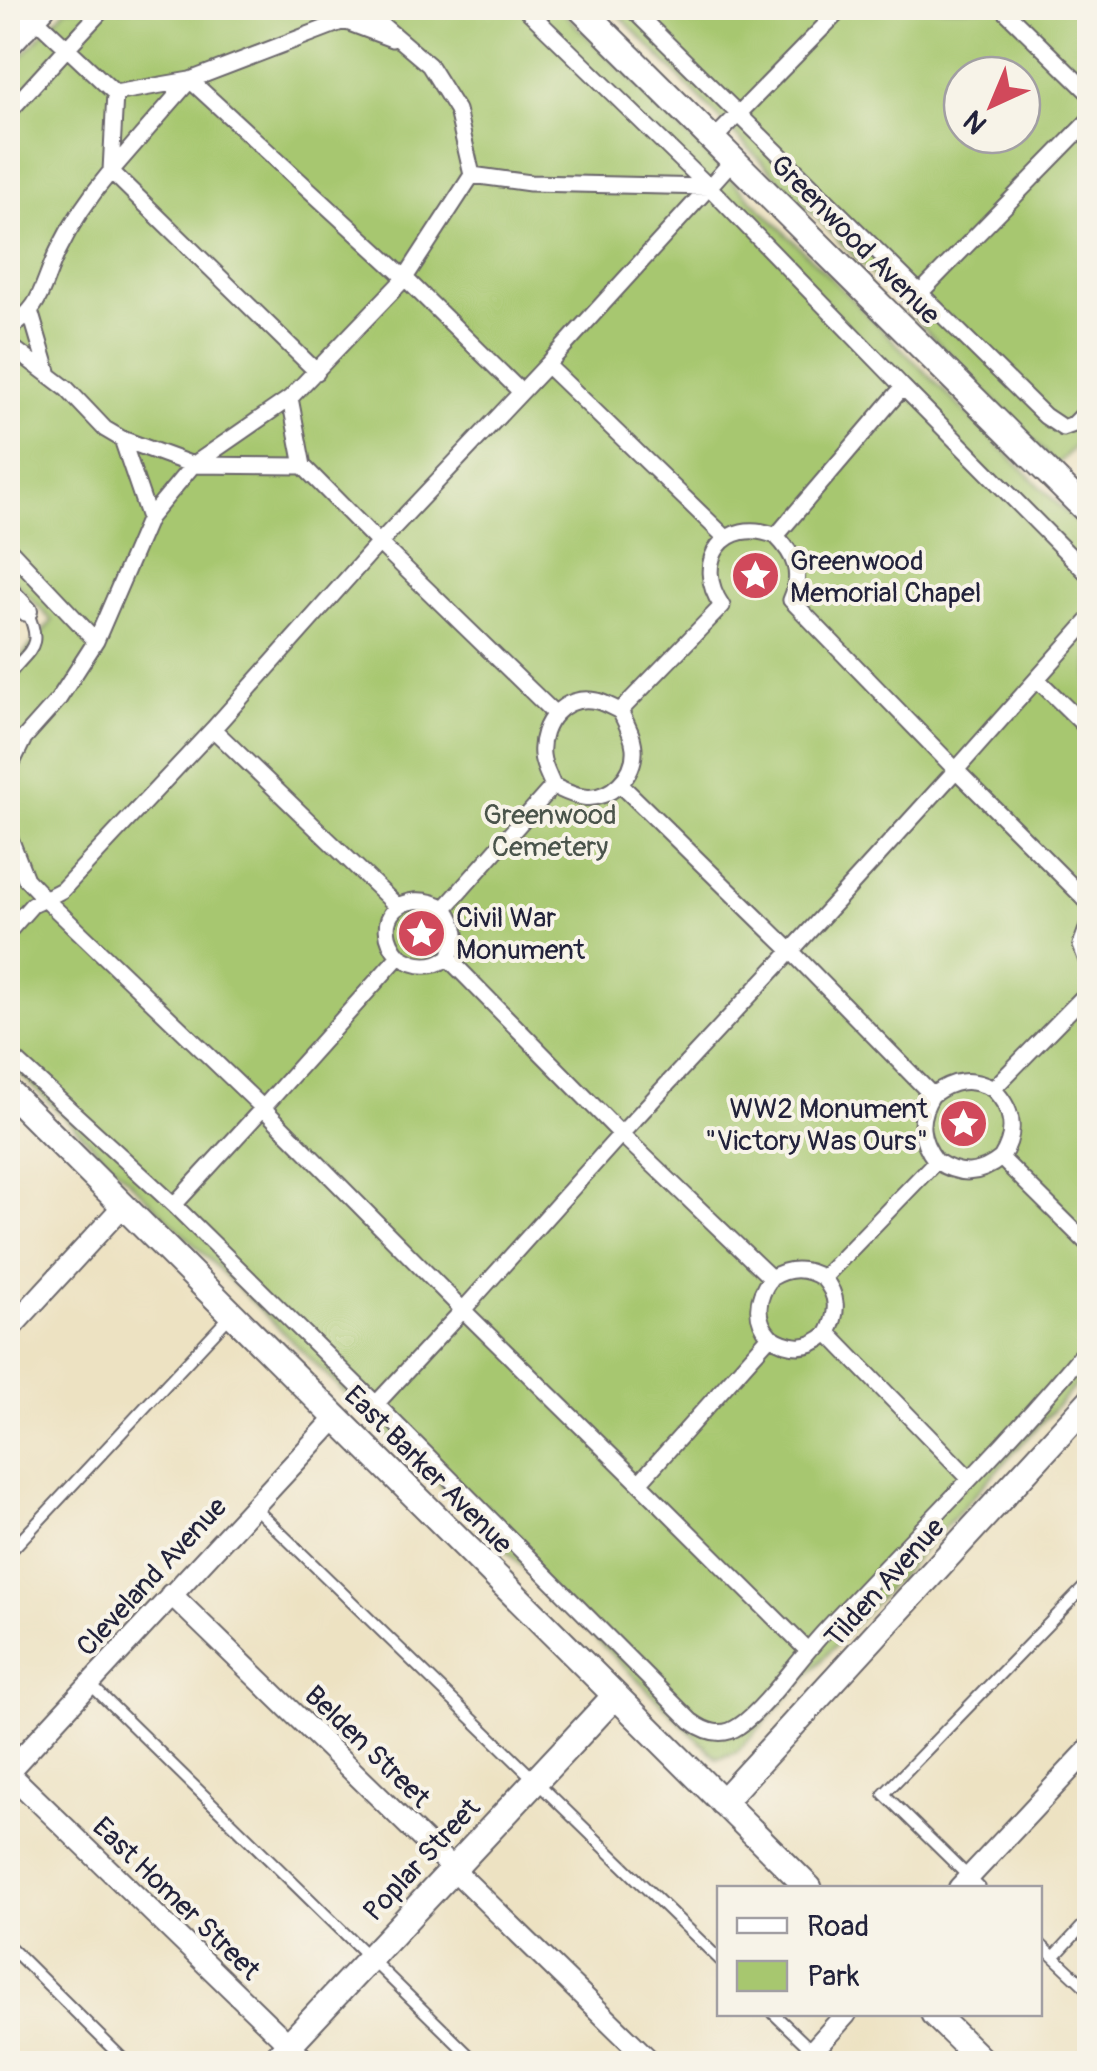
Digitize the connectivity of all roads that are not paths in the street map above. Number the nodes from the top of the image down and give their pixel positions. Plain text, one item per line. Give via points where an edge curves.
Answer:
1 (104, 8) edge
2 (362, 8) edge
3 (525, 8) edge
4 (580, 8) edge
5 (631, 8) edge
6 (842, 8) edge
7 (1002, 8) edge
8 (8, 10) edge
9 (347, 14) edge
10 (35, 18) edge
11 (398, 41) junction
12 (8, 48) edge
13 (67, 48) junction
14 (190, 80) junction
15 (115, 92) junction
16 (1090, 94) edge
17 (8, 112) edge
18 (737, 114) junction
19 (1090, 118) edge
20 (713, 140) junction
21 (733, 160) junction
22 (111, 172) junction
23 (472, 175) junction
24 (709, 186) junction
25 (405, 278) junction
26 (920, 293) junction
27 (31, 314) junction
28 (8, 329) edge
29 (8, 344) edge
30 (548, 366) junction
31 (317, 372) junction
32 (49, 375) junction
33 (903, 387) junction
34 (520, 391) junction
35 (290, 398) junction
36 (1090, 408) edge
37 (122, 439) junction
38 (193, 465) junction
39 (303, 466) junction
40 (1090, 514) edge
41 (149, 518) junction
42 (776, 536) junction
43 (726, 538) junction
44 (379, 543) junction
45 (8, 548) edge
46 (1090, 576) edge
47 (8, 591) edge
48 (27, 612) joint
49 (1090, 619) edge
50 (96, 641) junction
51 (8, 676) edge
52 (1037, 679) junction
53 (620, 711) junction
54 (554, 713) junction
55 (212, 729) junction
56 (1090, 731) edge
57 (956, 770) junction
58 (8, 771) edge
59 (620, 784) junction
60 (553, 786) junction
61 (8, 833) edge
62 (45, 899) junction
63 (1090, 904) edge
64 (398, 907) junction
65 (444, 908) junction
66 (1090, 921) edge
67 (8, 932) edge
68 (791, 951) junction
69 (398, 956) junction
70 (448, 958) junction
71 (1090, 969) edge
72 (1090, 990) edge
73 (8, 1052) edge
74 (993, 1089) junction
75 (932, 1095) junction
76 (11, 1101) edge
77 (263, 1108) junction
78 (621, 1134) junction
79 (1001, 1158) junction
80 (936, 1161) junction
81 (174, 1205) junction
82 (123, 1206) junction
83 (1090, 1246) edge
84 (771, 1278) junction
85 (823, 1278) junction
86 (462, 1310) junction
87 (232, 1314) junction
88 (8, 1330) edge
89 (828, 1333) junction
90 (770, 1336) junction
91 (1090, 1344) edge
92 (376, 1404) junction
93 (1088, 1405) edge
94 (336, 1418) junction
95 (968, 1477) junction
96 (639, 1483) junction
97 (254, 1506) junction
98 (8, 1554) edge
99 (1090, 1580) edge
100 (172, 1594) junction
101 (807, 1650) junction
102 (90, 1683) junction
103 (615, 1696) junction
104 (1090, 1748) edge
105 (8, 1772) edge
106 (536, 1780) junction
107 (722, 1802) junction
108 (454, 1868) junction
109 (969, 1885) edge
110 (807, 1886) edge
111 (1090, 1918) edge
112 (8, 1945) edge
113 (1042, 1946) edge
114 (717, 1957) edge
115 (1054, 1957) junction
116 (369, 1958) junction
117 (1090, 1991) edge
118 (776, 2016) edge
119 (845, 2016) edge
120 (936, 2016) edge
121 (289, 2044) junction
122 (813, 2059) edge
123 (128, 2064) edge
124 (271, 2064) edge
125 (309, 2064) edge
126 (478, 2064) edge
127 (653, 2064) edge
128 (985, 2064) edge

1 - 13 street
2 - 11 street
3 - 24 street
4 - 20 street, Greenwood Avenue
5 - 18 street
6 - 18 street
7 - 16 street
8 - 10 street
9 - 11 street
9 - 14 street
10 - 12 street
10 - 13 street
11 - 23 street via 428,65 456,110
13 - 15 street
13 - 17 street
14 - 15 street
14 - 22 street
14 - 25 street
15 - 22 street
18 - 20 street
18 - 26 street
19 - 26 street
20 - 21 street, Greenwood Avenue
21 - 24 street
21 - 40 street, Greenwood Avenue
22 - 27 street via 58,251
22 - 31 street
23 - 24 street via 530,183
23 - 25 street
24 - 30 street
24 - 33 street
25 - 31 street
25 - 34 street
26 - 36 street via 1045,416 1063,428
27 - 28 street
27 - 32 street
29 - 32 street
30 - 34 street
30 - 43 street
31 - 35 street
32 - 37 street
33 - 42 street
33 - 46 street
34 - 44 street
35 - 38 street
35 - 39 street
37 - 38 street
37 - 41 street
38 - 39 street
38 - 41 street
39 - 44 street
41 - 50 street
42 - 43 street via 749,530
42 - 57 street via 796,562 791,600
43 - 53 street via 708,570 722,606
44 - 54 street
44 - 55 street
45 - 50 street
47 - 48 street
48 - 51 lane via 36,641
49 - 52 street
50 - 58 street via 24,738
52 - 56 street
52 - 57 street
53 - 54 street via 595,700
53 - 59 street via 634,751
54 - 60 street via 542,736
55 - 62 street via 62,890
55 - 64 street
57 - 63 street
57 - 68 street
59 - 60 street via 585,798
59 - 68 street
60 - 65 street
61 - 62 street via 26,878
62 - 67 street
62 - 77 street
64 - 65 street via 421,898
64 - 69 street via 388,930
65 - 70 street via 457,934
66 - 71 street via 1080,945
68 - 75 street
68 - 78 street
69 - 70 street via 422,966
69 - 77 street
70 - 78 street
72 - 74 street
73 - 81 street
74 - 75 street via 964,1080
74 - 79 street via 1013,1122
75 - 80 street via 920,1122 924,1145
76 - 82 street, East Barker Avenue
77 - 81 street
77 - 86 street
78 - 84 street
78 - 86 street
79 - 80 street via 968,1174
79 - 83 street
80 - 85 street
81 - 92 street
82 - 87 street, East Barker Avenue
82 - 88 street
84 - 85 street via 798,1269
84 - 90 street via 758,1311
85 - 89 street via 836,1304
86 - 92 street
86 - 96 street
87 - 94 street, East Barker Avenue
87 - 98 lane
89 - 90 street via 794,1348
89 - 95 street
90 - 96 street
91 - 95 street
92 - 101 street via 705,1730 736,1728
93 - 107 street, Tilden Avenue
94 - 97 street, Cleveland Avenue
94 - 103 street, East Barker Avenue
95 - 101 street
96 - 101 street
97 - 100 street, Cleveland Avenue
97 - 106 lane
99 - 109 lane via 884,1794
100 - 102 street, Cleveland Avenue
100 - 108 street, Belden Street
102 - 105 street, Cleveland Avenue
102 - 116 lane
103 - 106 street, Poplar Street
103 - 107 street, East Barker Avenue
104 - 109 street
105 - 121 street, East Homer Street
106 - 108 street, Poplar Street
106 - 114 lane
107 - 110 street, East Barker Avenue
108 - 116 street, Poplar Street
108 - 127 street, Belden Street
111 - 115 lane
112 - 123 lane
113 - 115 lane
115 - 117 lane
116 - 121 street, Poplar Street
116 - 126 lane
118 - 122 lane
119 - 122 street
120 - 128 street
121 - 124 street, Poplar Street
121 - 125 street, East Homer Street

